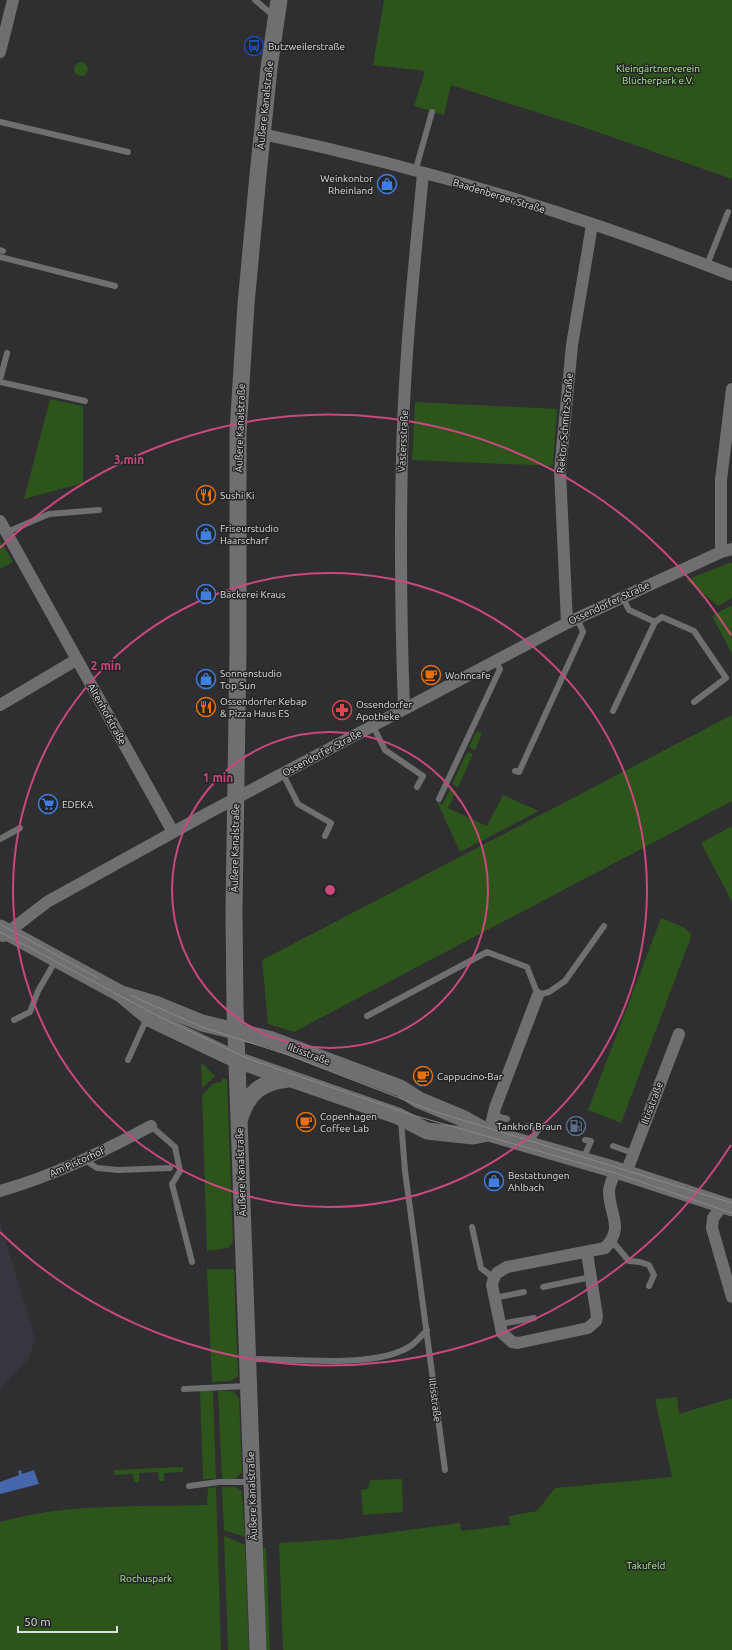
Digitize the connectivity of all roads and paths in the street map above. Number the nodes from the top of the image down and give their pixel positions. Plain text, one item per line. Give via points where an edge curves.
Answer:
1 (13, 0) edge
2 (279, 0) edge
3 (258, 1) edge
4 (276, 18) junction
5 (0, 52) edge
6 (432, 112) dead end
7 (0, 122) edge
8 (262, 134) junction
9 (128, 152) dead end
10 (419, 173) junction
11 (728, 212) dead end
12 (592, 225) junction
13 (0, 257) edge
14 (707, 265) junction
15 (732, 275) edge
16 (115, 286) dead end
17 (7, 353) dead end
18 (0, 381) edge
19 (732, 389) edge
20 (85, 401) dead end
21 (100, 510) dead end
22 (0, 521) edge
23 (7, 532) junction
24 (726, 550) edge
25 (622, 596) junction
26 (572, 620) junction
27 (655, 622) junction
28 (76, 660) junction
29 (495, 661) junction
30 (694, 702) dead end
31 (0, 705) edge
32 (404, 709) junction
33 (614, 711) dead end
34 (373, 726) junction
35 (516, 771) dead end
36 (283, 774) junction
37 (418, 787) dead end
38 (236, 798) junction
39 (439, 799) dead end
40 (20, 828) dead end
41 (173, 832) junction
42 (325, 836) dead end
43 (0, 839) edge
44 (604, 926) dead end
45 (2, 933) edge
46 (57, 959) junction
47 (235, 984) junction
48 (121, 994) junction
49 (538, 995) junction
50 (148, 1016) junction
51 (367, 1016) dead end
52 (14, 1020) dead end
53 (236, 1031) junction
54 (679, 1034) dead end
55 (269, 1040) junction
56 (128, 1060) dead end
57 (237, 1060) junction
58 (288, 1079) junction
59 (494, 1115) junction
60 (401, 1118) junction
61 (507, 1119) dead end
62 (239, 1122) junction
63 (151, 1126) joint
64 (527, 1126) dead end
65 (548, 1127) dead end
66 (538, 1130) junction
67 (489, 1133) junction
68 (591, 1141) dead end
69 (528, 1145) junction
70 (613, 1146) dead end
71 (633, 1153) junction
72 (85, 1160) junction
73 (583, 1160) junction
74 (170, 1168) dead end
75 (621, 1172) junction
76 (0, 1191) edge
77 (727, 1207) edge
78 (472, 1227) dead end
79 (612, 1241) junction
80 (587, 1253) junction
81 (192, 1262) dead end
82 (591, 1277) junction
83 (494, 1278) junction
84 (649, 1286) dead end
85 (543, 1287) dead end
86 (524, 1292) dead end
87 (732, 1297) edge
88 (494, 1298) junction
89 (534, 1318) dead end
90 (500, 1324) junction
91 (427, 1330) junction
92 (247, 1359) junction
93 (247, 1386) junction
94 (184, 1389) dead end
95 (445, 1470) dead end
96 (252, 1482) junction
97 (189, 1486) dead end
98 (258, 1650) edge

1 - 5 street
2 - 4 main road, Äußere Kanalstraße
3 - 4 lane
4 - 8 main road, Äußere Kanalstraße
6 - 10 lane
7 - 9 lane
8 - 10 street, Baadenberger Straße
8 - 38 main road, Äußere Kanalstraße via 246,304 238,432
10 - 12 street, Baadenberger Straße
10 - 32 street, Vastersstraße via 402,457 401,617
11 - 14 lane
12 - 14 street, Baadenberger Straße
12 - 26 street, Rektor-Schmitz-Straße via 572,345 560,471
13 - 16 lane
14 - 15 street, Baadenberger Straße
17 - 18 lane
18 - 20 lane
19 - 24 street via 721,480
21 - 23 lane via 49,514
22 - 23 street, Altenhofstraße
23 - 28 street, Altenhofstraße
24 - 25 street, Ossendorfer Straße
25 - 26 street, Ossendorfer Straße
25 - 27 lane via 629,610
26 - 29 street, Ossendorfer Straße
26 - 35 lane via 583,632 519,772
27 - 30 lane via 662,618 694,631 726,678
27 - 33 lane
28 - 31 street
28 - 41 street, Altenhofstraße
29 - 32 street, Ossendorfer Straße
29 - 39 lane via 500,669
32 - 34 street, Ossendorfer Straße
34 - 36 street, Ossendorfer Straße
34 - 37 lane via 386,750 423,776
36 - 38 street, Ossendorfer Straße
36 - 42 lane via 298,804 331,823
38 - 41 street, Ossendorfer Straße
38 - 47 main road, Äußere Kanalstraße
40 - 43 lane
41 - 45 street, Ossendorfer Straße via 47,902
44 - 49 lane via 565,981 549,992
45 - 46 main road, Iltisstraße
46 - 48 main road, Iltisstraße
46 - 52 lane via 38,991 30,1012
47 - 53 main road, Äußere Kanalstraße
47 - 55 main road via 249,1022
48 - 50 main road, Iltisstraße
48 - 53 main road, Iltisstraße via 158,1005 202,1023
49 - 51 lane via 527,967 486,952
49 - 59 street
50 - 56 lane
50 - 57 main road, Iltisstraße
53 - 55 main road, Iltisstraße
53 - 57 main road, Äußere Kanalstraße
54 - 71 street, Iltisstraße
55 - 67 main road, Iltisstraße via 400,1088 419,1100 462,1118
57 - 58 main road, Iltisstraße
57 - 62 main road, Äußere Kanalstraße
58 - 60 main road, Iltisstraße
58 - 62 main road via 268,1082 252,1094
59 - 61 lane
59 - 67 street
60 - 67 main road, Iltisstraße via 427,1131 473,1136
60 - 91 lane, Iltisstraße via 404,1166
62 - 92 main road, Äußere Kanalstraße
63 - 72 street, Am Pistorhof
63 - 81 lane via 175,1147 180,1171 172,1184
64 - 66 lane
65 - 66 lane via 541,1126
66 - 69 lane
67 - 69 main road, Iltisstraße
68 - 73 lane
69 - 73 main road, Iltisstraße
70 - 71 lane
71 - 75 street, Iltisstraße
72 - 74 lane via 97,1168 118,1170
72 - 76 street, Am Pistorhof
73 - 75 main road, Iltisstraße
75 - 77 main road, Iltisstraße
75 - 79 street via 609,1191 616,1227
77 - 87 street via 713,1218 712,1228
78 - 83 lane via 481,1268
79 - 80 street via 606,1248
79 - 84 lane via 629,1261 649,1265 654,1275
80 - 82 street
80 - 83 street via 507,1267
82 - 85 lane
82 - 90 street via 597,1316 596,1321 588,1328 518,1343 502,1333
83 - 88 street
86 - 88 lane
88 - 90 street
89 - 90 lane
91 - 92 lane via 404,1350 374,1358 319,1362
91 - 95 lane, Iltisstraße
92 - 93 main road, Äußere Kanalstraße
93 - 94 lane
93 - 96 main road, Äußere Kanalstraße
96 - 97 lane via 220,1482
96 - 98 main road, Äußere Kanalstraße

